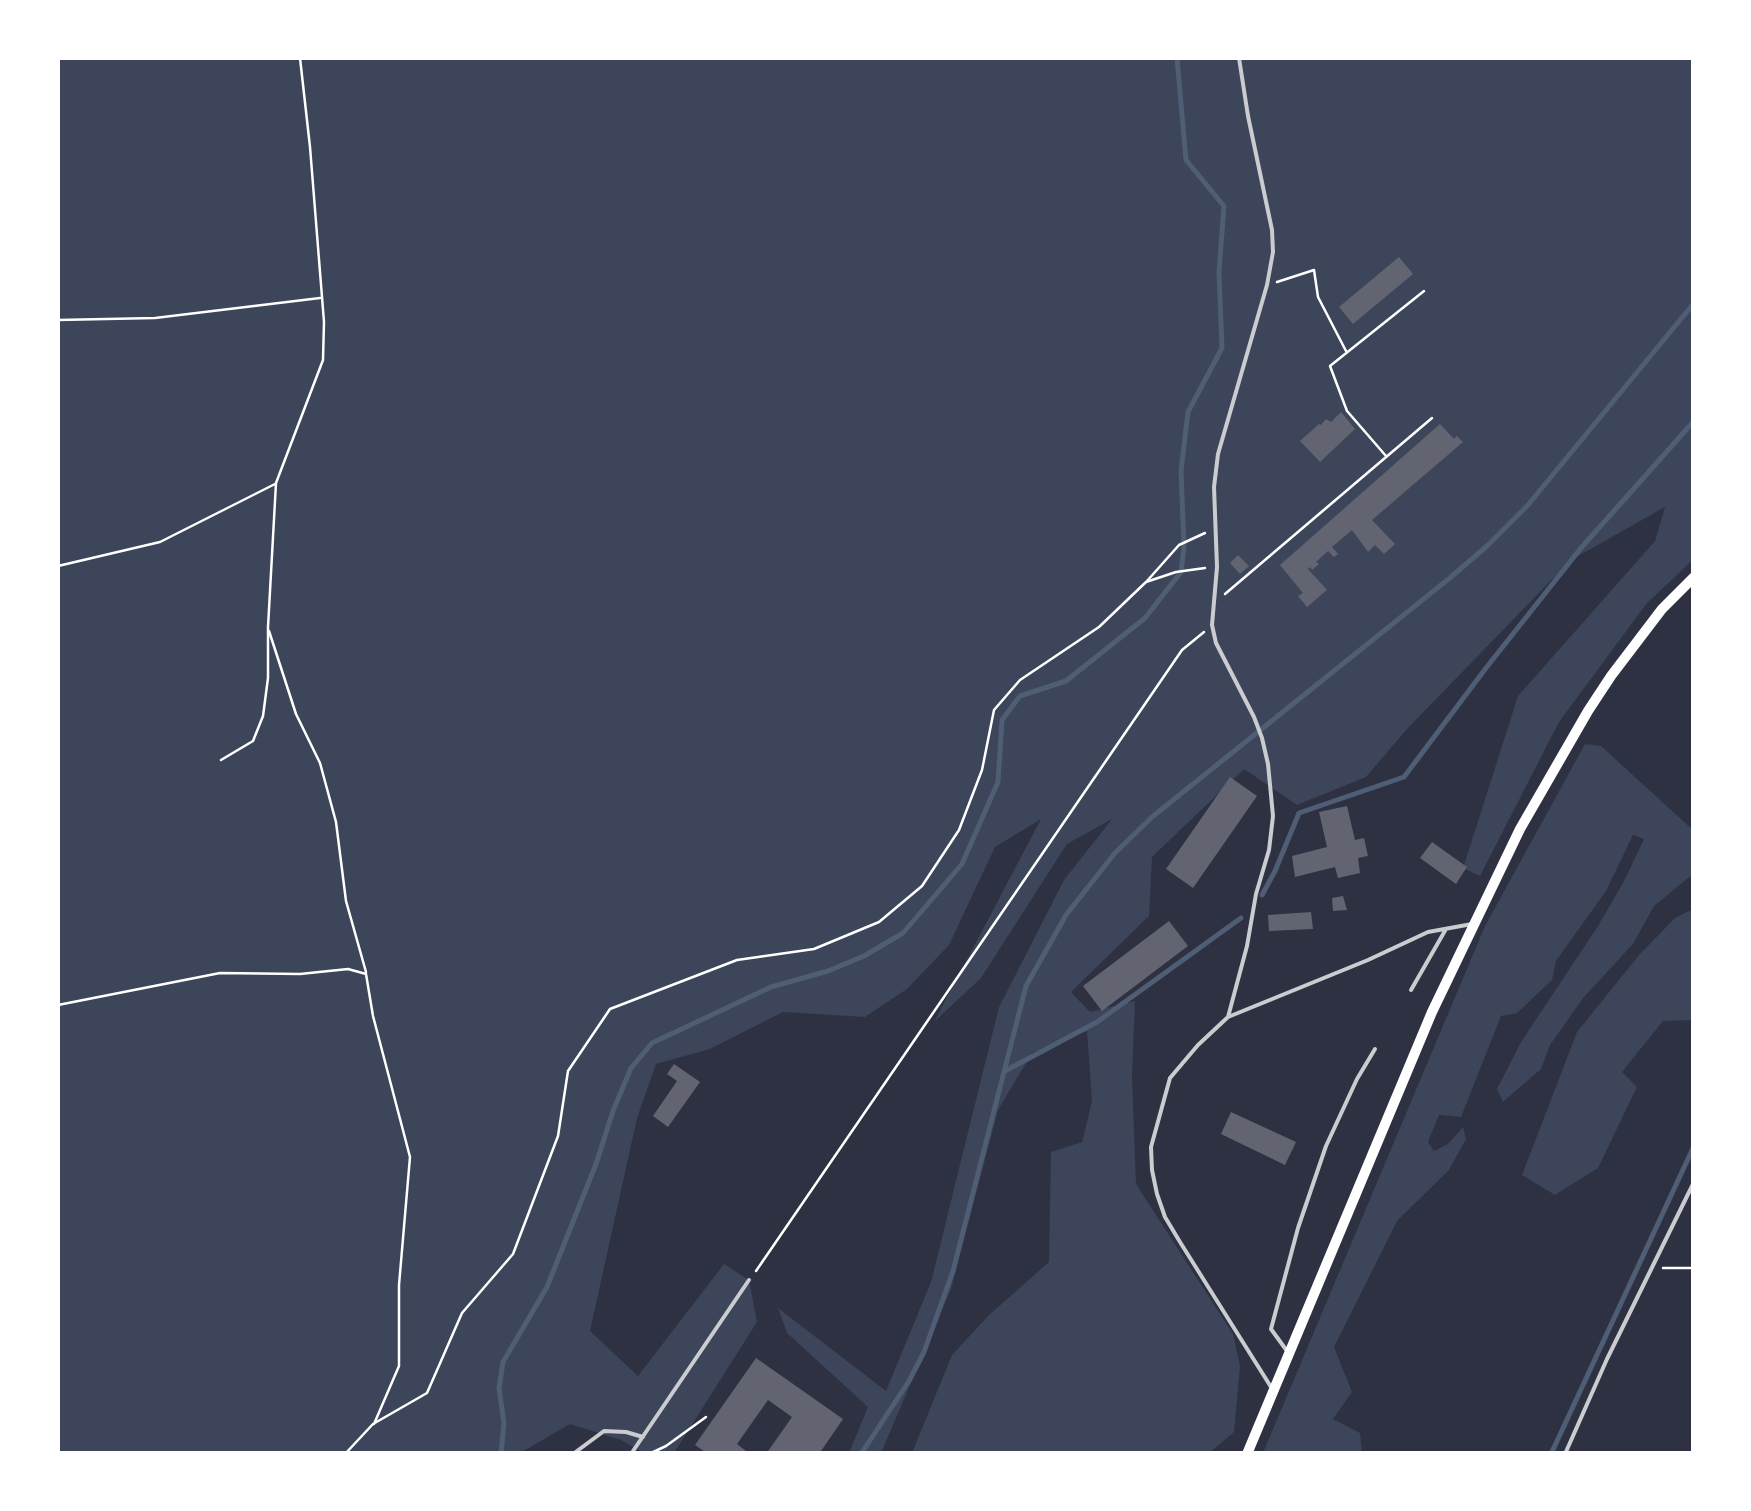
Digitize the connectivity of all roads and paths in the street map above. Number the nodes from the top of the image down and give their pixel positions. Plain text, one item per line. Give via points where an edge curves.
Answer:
1 (297, 58) edge
2 (1239, 58) edge
3 (1266, 285) junction
4 (1424, 291) dead end
5 (321, 298) junction
6 (58, 320) edge
7 (1347, 352) junction
8 (1432, 418) dead end
9 (1387, 457) junction
10 (276, 483) junction
11 (1216, 529) junction
12 (58, 566) edge
13 (1217, 566) junction
14 (1694, 577) edge
15 (1146, 582) junction
16 (1213, 604) junction
17 (1212, 625) junction
18 (268, 626) junction
19 (222, 760) dead end
20 (1473, 924) junction
21 (1446, 928) junction
22 (366, 974) junction
23 (1411, 990) dead end
24 (58, 1005) edge
25 (1228, 1018) junction
26 (1376, 1048) dead end
27 (1694, 1182) edge
28 (1652, 1268) junction
29 (1694, 1268) edge
30 (749, 1280) joint
31 (1289, 1354) junction
32 (1274, 1391) junction
33 (706, 1417) dead end
34 (373, 1424) junction
35 (643, 1437) junction
36 (345, 1454) edge
37 (573, 1454) edge
38 (631, 1454) edge
39 (650, 1454) edge
40 (1247, 1454) edge
41 (1566, 1454) edge

1 - 5 path
2 - 3 lane via 1272,230
3 - 7 path via 1314,270 1318,297
3 - 11 lane via 1218,454
4 - 7 path
5 - 6 path via 155,318
5 - 10 path via 323,360
7 - 9 path via 1330,366 1348,411
8 - 9 path
9 - 16 path
10 - 12 path via 160,542
10 - 18 path
11 - 13 lane
11 - 15 path via 1179,545
13 - 15 path
13 - 16 lane
14 - 20 main road via 1634,643 1588,711
15 - 34 path via 1099,627 1020,680 994,710 982,770 958,830 922,886 879,922 814,948 737,960 610,1009 568,1071 558,1136 513,1254 462,1314 426,1393
16 - 17 lane
17 - 25 lane via 1262,738 1272,802 1272,833
17 - 30 path via 1182,650
18 - 19 path via 264,716 252,740
18 - 22 path via 320,764
20 - 21 lane
20 - 31 main road
21 - 23 lane
21 - 25 lane
22 - 24 path via 220,973
22 - 34 path via 410,1157 399,1366
25 - 32 lane via 1170,1078 1151,1147 1152,1170 1165,1217
26 - 31 lane via 1326,1146 1298,1228 1272,1329
27 - 28 lane
28 - 29 path
28 - 41 lane
30 - 35 lane
31 - 32 main road
32 - 40 main road
33 - 39 path
34 - 36 path
35 - 37 lane via 604,1431
35 - 38 lane

